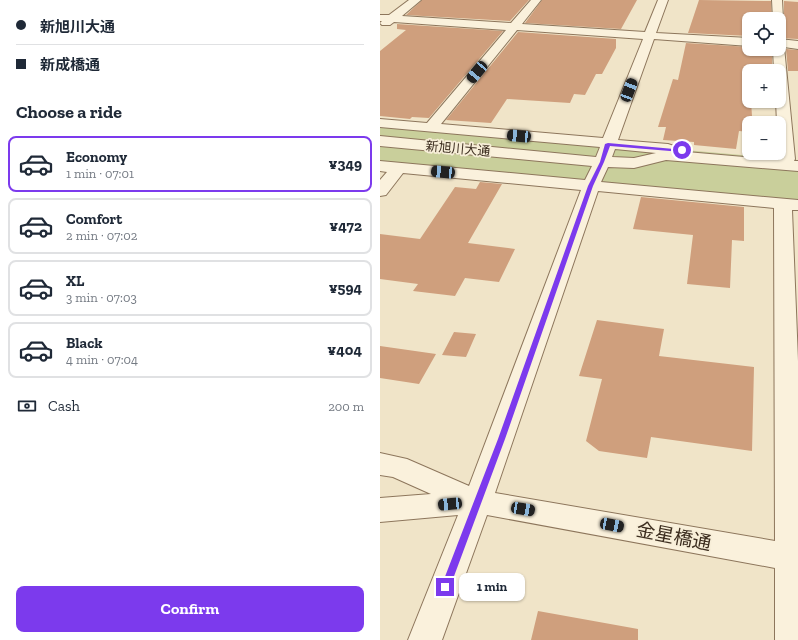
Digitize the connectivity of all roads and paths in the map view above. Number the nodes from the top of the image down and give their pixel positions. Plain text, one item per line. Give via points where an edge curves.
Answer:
1 (416, 0) edge
2 (536, 0) edge
3 (663, 0) edge
4 (777, 0) edge
5 (778, 12) edge
6 (385, 19) edge
7 (514, 27) junction
8 (380, 28) edge
9 (650, 35) junction
10 (742, 42) edge
11 (786, 44) edge
12 (798, 45) edge
13 (780, 56) edge
14 (380, 123) edge
15 (430, 128) junction
16 (380, 141) edge
17 (605, 153) junction
18 (794, 162) edge
19 (380, 166) edge
20 (399, 168) junction
21 (591, 186) junction
22 (380, 191) edge
23 (791, 205) edge
24 (380, 464) edge
25 (478, 502) junction
26 (380, 510) edge
27 (794, 559) edge
28 (425, 640) edge
29 (792, 640) edge

1 - 6 street
2 - 7 street
3 - 9 street
4 - 5 street
6 - 7 street
6 - 8 street
7 - 9 street
7 - 15 street
9 - 10 street
9 - 17 street
11 - 12 street
13 - 18 street
14 - 15 street, 新旭川大通
15 - 17 street, 新旭川大通
16 - 17 street, 新旭川大通
17 - 18 street, 新旭川大通 via 634,163 666,155
17 - 21 street
19 - 20 street, 新旭川大通
20 - 21 street, 新旭川大通
20 - 22 street
21 - 23 street, 新旭川大通
21 - 25 street
23 - 27 street
24 - 25 street, 金星橋通 via 397,467
25 - 26 street, 金星橋通
25 - 27 street, 金星橋通 via 568,516
25 - 28 street
27 - 29 street

